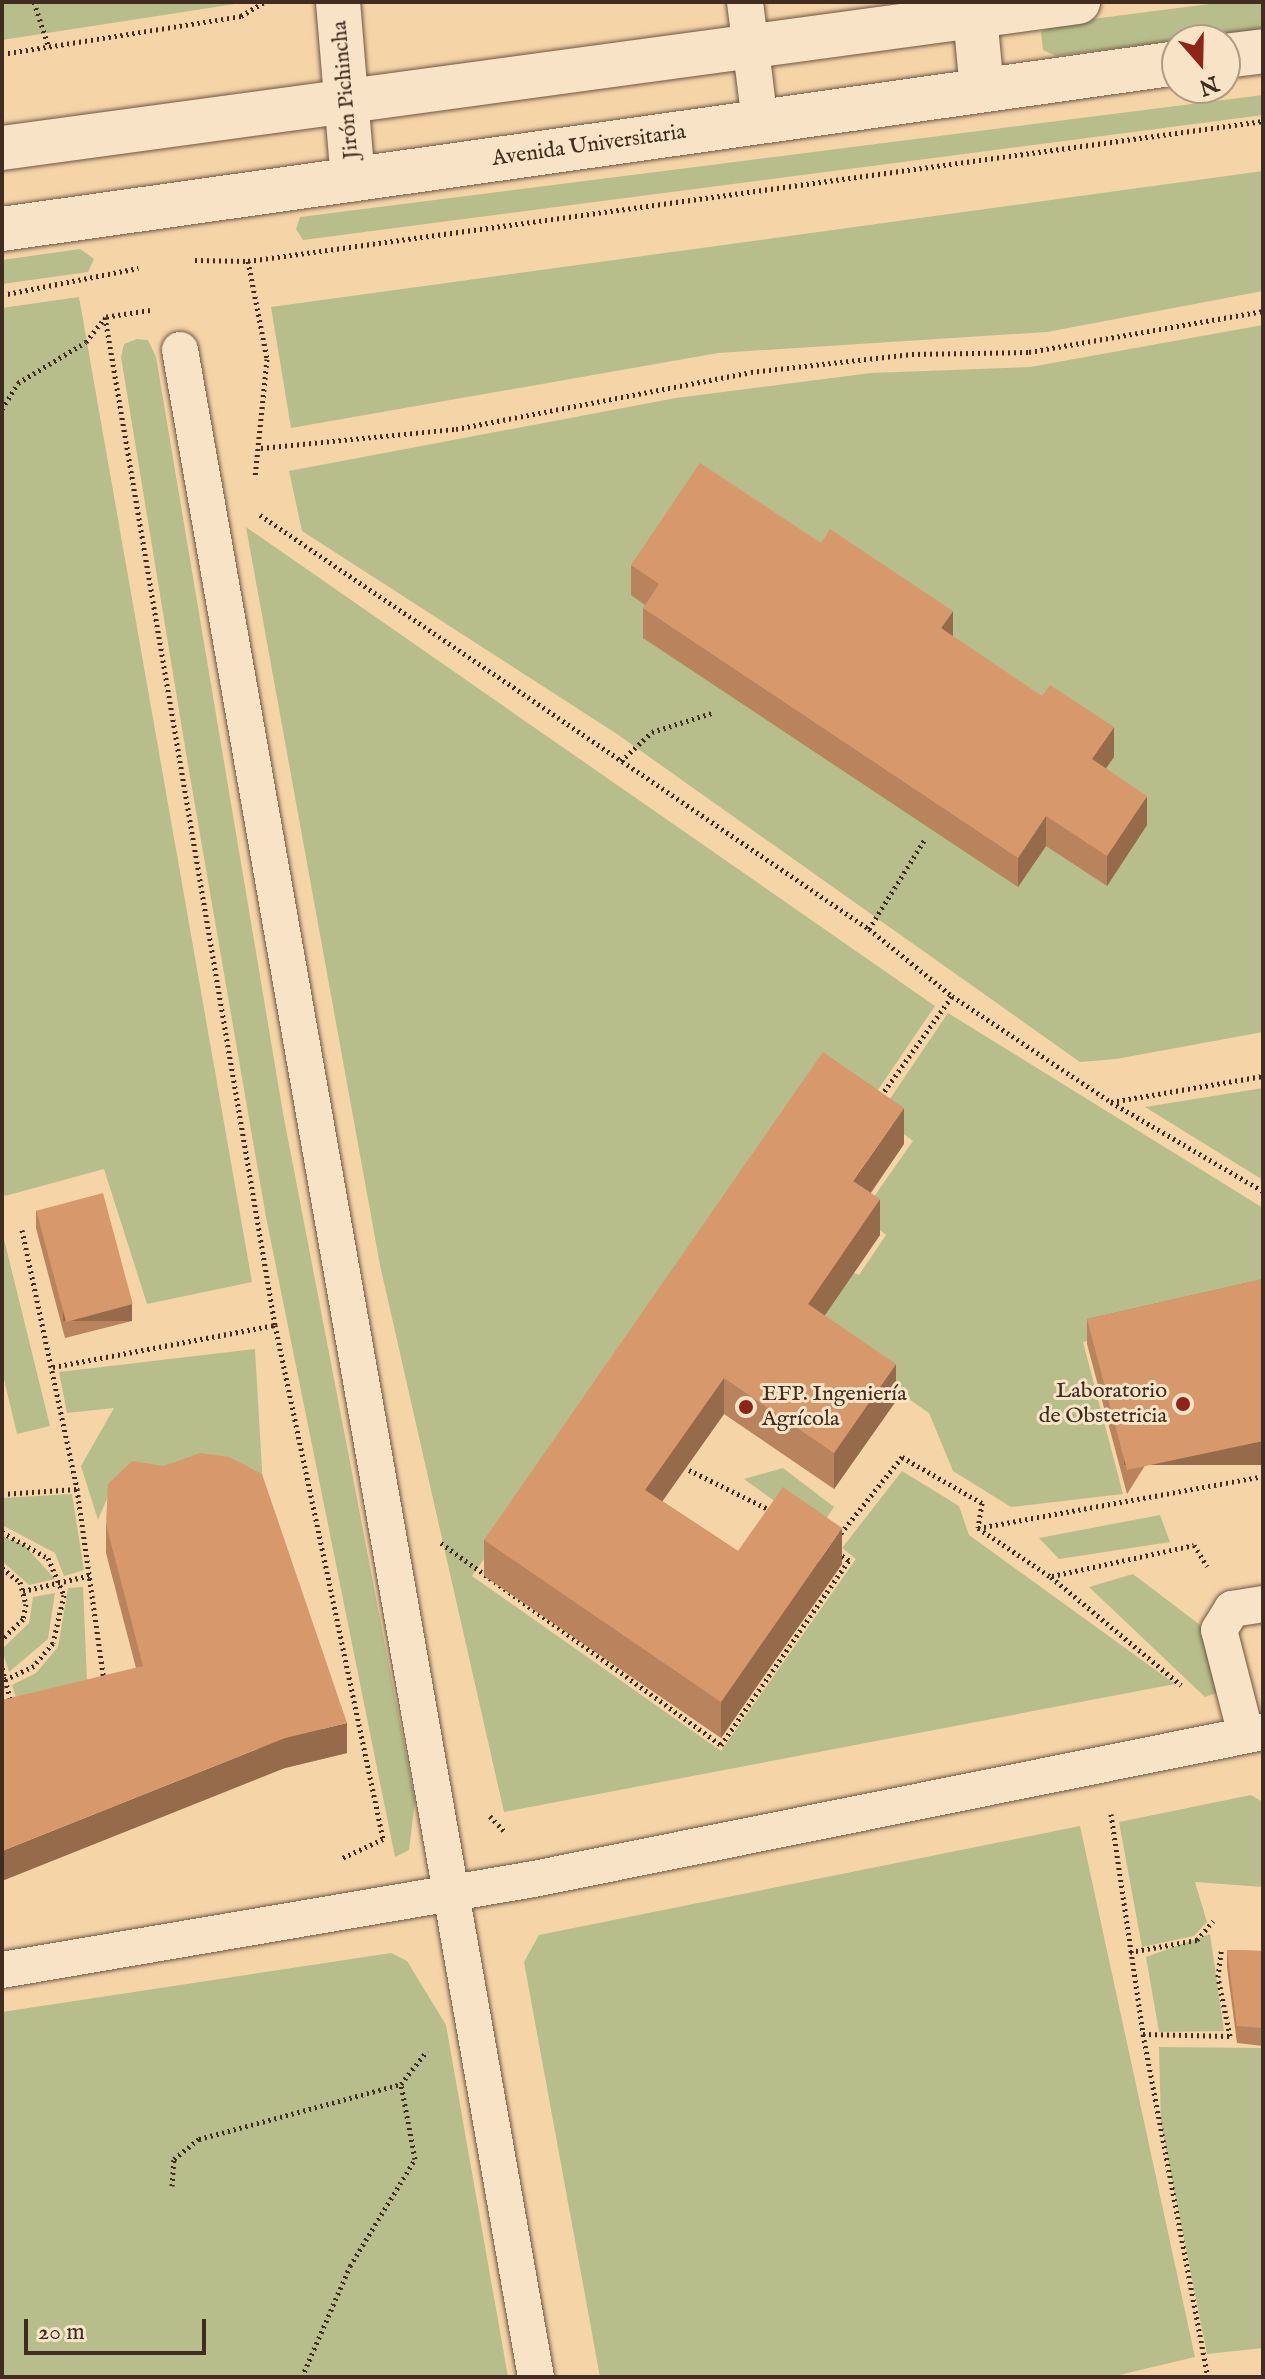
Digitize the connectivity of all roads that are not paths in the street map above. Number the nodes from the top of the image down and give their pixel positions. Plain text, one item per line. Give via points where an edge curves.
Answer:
1 (338, 2) edge
2 (745, 2) edge
3 (1078, 2) edge
4 (975, 16) junction
5 (750, 45) junction
6 (1263, 51) edge
7 (1241, 54) edge
8 (1161, 65) edge
9 (982, 90) junction
10 (350, 100) junction
11 (760, 122) junction
12 (2, 148) edge
13 (353, 179) junction
14 (2, 229) edge
15 (180, 350) dead end
16 (1263, 1604) edge
17 (1249, 1724) edge
18 (451, 1893) junction
19 (2, 1970) edge
20 (536, 2377) edge

1 - 10 street, Jirón Pichincha
2 - 5 lane
3 - 4 street
4 - 5 street
4 - 9 street
5 - 10 street
5 - 11 lane
6 - 7 street
8 - 9 street, Avenida Universitaria
9 - 11 street, Avenida Universitaria
10 - 12 street
10 - 13 street, Jirón Pichincha
11 - 13 street, Avenida Universitaria
13 - 14 street, Avenida Universitaria
15 - 18 lane
16 - 17 lane via 1232,1609 1219,1630
17 - 18 lane
18 - 19 lane
18 - 20 lane

